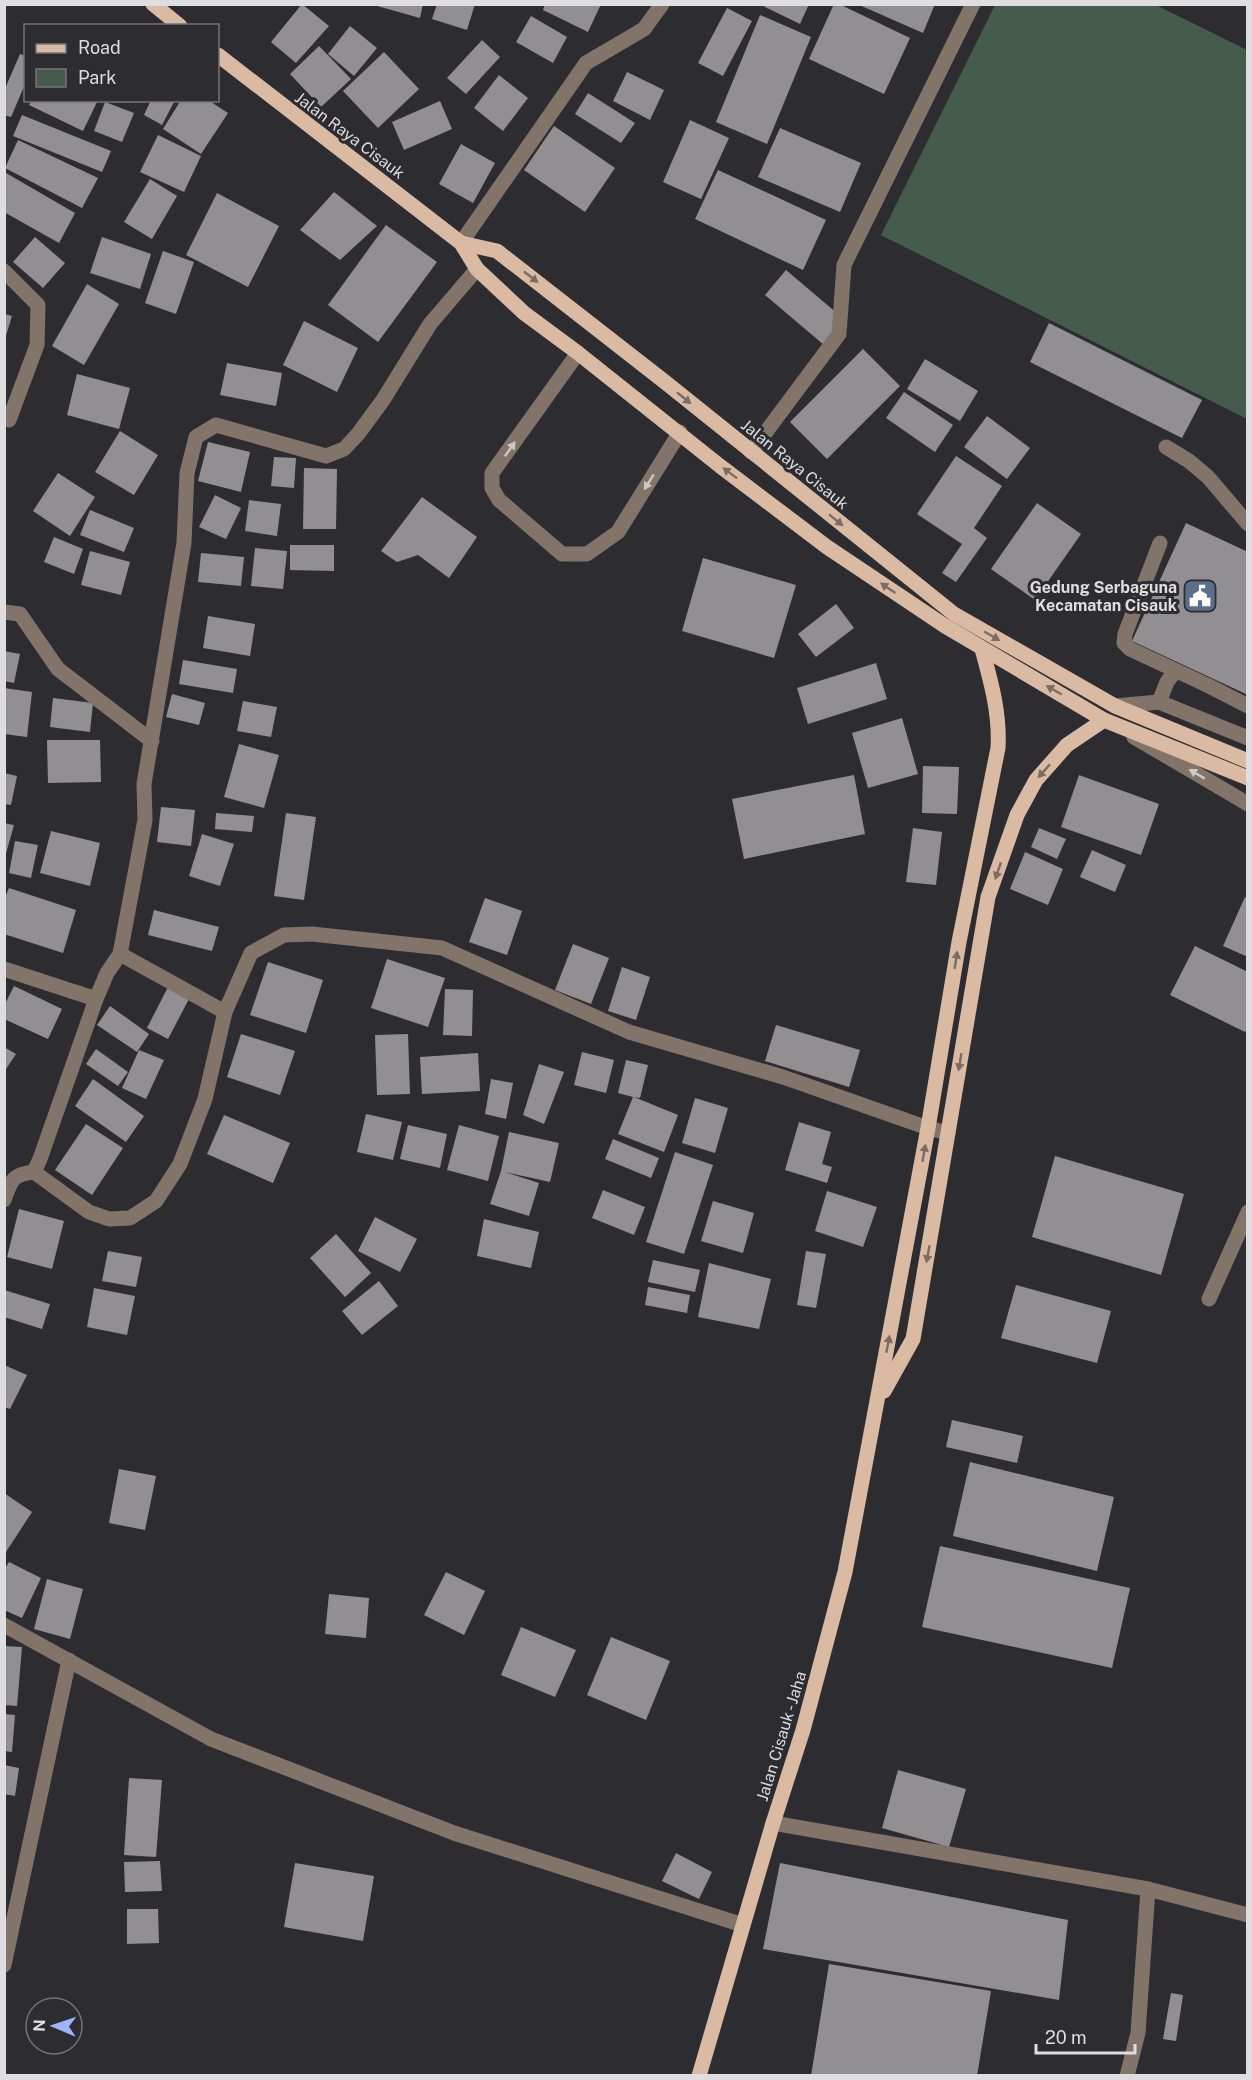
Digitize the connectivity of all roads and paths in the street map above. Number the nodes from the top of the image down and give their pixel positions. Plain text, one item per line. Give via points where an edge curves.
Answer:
1 (153, 4) edge
2 (663, 4) edge
3 (973, 4) edge
4 (178, 24) edge
5 (219, 56) edge
6 (461, 243) junction
7 (497, 251) junction
8 (477, 269) junction
9 (4, 271) edge
10 (578, 352) junction
11 (9, 420) dead end
12 (680, 432) junction
13 (1166, 447) dead end
14 (751, 452) junction
15 (1248, 524) edge
16 (1160, 543) dead end
17 (4, 612) edge
18 (982, 649) junction
19 (1175, 671) junction
20 (1159, 702) junction
21 (1115, 706) junction
22 (1248, 706) edge
23 (1104, 720) junction
24 (1248, 738) edge
25 (152, 741) junction
26 (1248, 760) edge
27 (1248, 778) edge
28 (1248, 804) edge
29 (120, 954) junction
30 (4, 969) edge
31 (96, 999) junction
32 (225, 1012) junction
33 (928, 1128) junction
34 (948, 1133) junction
35 (34, 1172) junction
36 (4, 1200) edge
37 (1248, 1212) edge
38 (1209, 1299) dead end
39 (878, 1402) junction
40 (4, 1625) edge
41 (69, 1660) junction
42 (773, 1823) junction
43 (1149, 1889) junction
44 (1248, 1915) edge
45 (743, 1925) junction
46 (4, 1965) edge
47 (699, 2076) edge
48 (1127, 2076) edge

1 - 4 main road
2 - 6 street via 644,29 586,63
3 - 14 street via 844,265 839,334
5 - 6 main road, Jalan Raya Cisauk
6 - 7 main road, Jalan Raya Cisauk
6 - 8 main road, Jalan Raya Cisauk
7 - 8 main road
7 -> 14 main road, Jalan Raya Cisauk
8 - 10 main road, Jalan Raya Cisauk via 524,313
8 - 25 street via 430,324 382,400 344,448 326,456 216,425 196,437 187,473 184,543
9 - 11 street via 38,305 37,345
10 - 12 main road, Jalan Raya Cisauk
12 -> 10 street via 618,532 587,554 562,554 499,500 492,488 492,474
18 -> 12 main road, Jalan Raya Cisauk via 828,547
13 - 15 street via 1208,477
14 -> 21 main road, Jalan Raya Cisauk via 954,614
16 - 19 street via 1124,643
17 - 25 street via 20,614 58,669
23 -> 18 main road, Jalan Raya Cisauk
33 -> 18 main road, Jalan Cisauk - Jaha via 959,942 998,748 996,704
19 - 20 street
19 - 22 street
20 - 21 street
20 - 24 street
21 - 26 main road, Jalan Raya Cisauk
23 - 27 main road, Jalan Raya Cisauk
28 -> 23 street, Jalan Raya Cisauk
23 -> 34 main road via 1067,745 1036,780 1017,815 988,897
25 - 29 street via 144,784 145,820
29 - 31 street
29 - 32 street
30 - 31 street
31 - 35 street
32 - 33 street via 251,953 284,935 312,934 442,948 629,1032 783,1077
32 - 35 street via 205,1099 180,1164 156,1201 130,1218 109,1219 89,1212
33 - 34 street
39 -> 33 main road, Jalan Cisauk - Jaha
34 -> 39 main road via 913,1339
35 - 36 street via 22,1173 11,1181
37 - 38 street
39 - 42 main road, Jalan Cisauk - Jaha via 845,1572 803,1730
40 - 41 street
41 - 45 street via 211,1739 454,1833
41 - 46 street
42 - 43 street
42 - 45 main road, Jalan Cisauk - Jaha
43 - 44 street
43 - 48 street via 1138,2033
45 - 47 main road, Jalan Cisauk - Jaha

